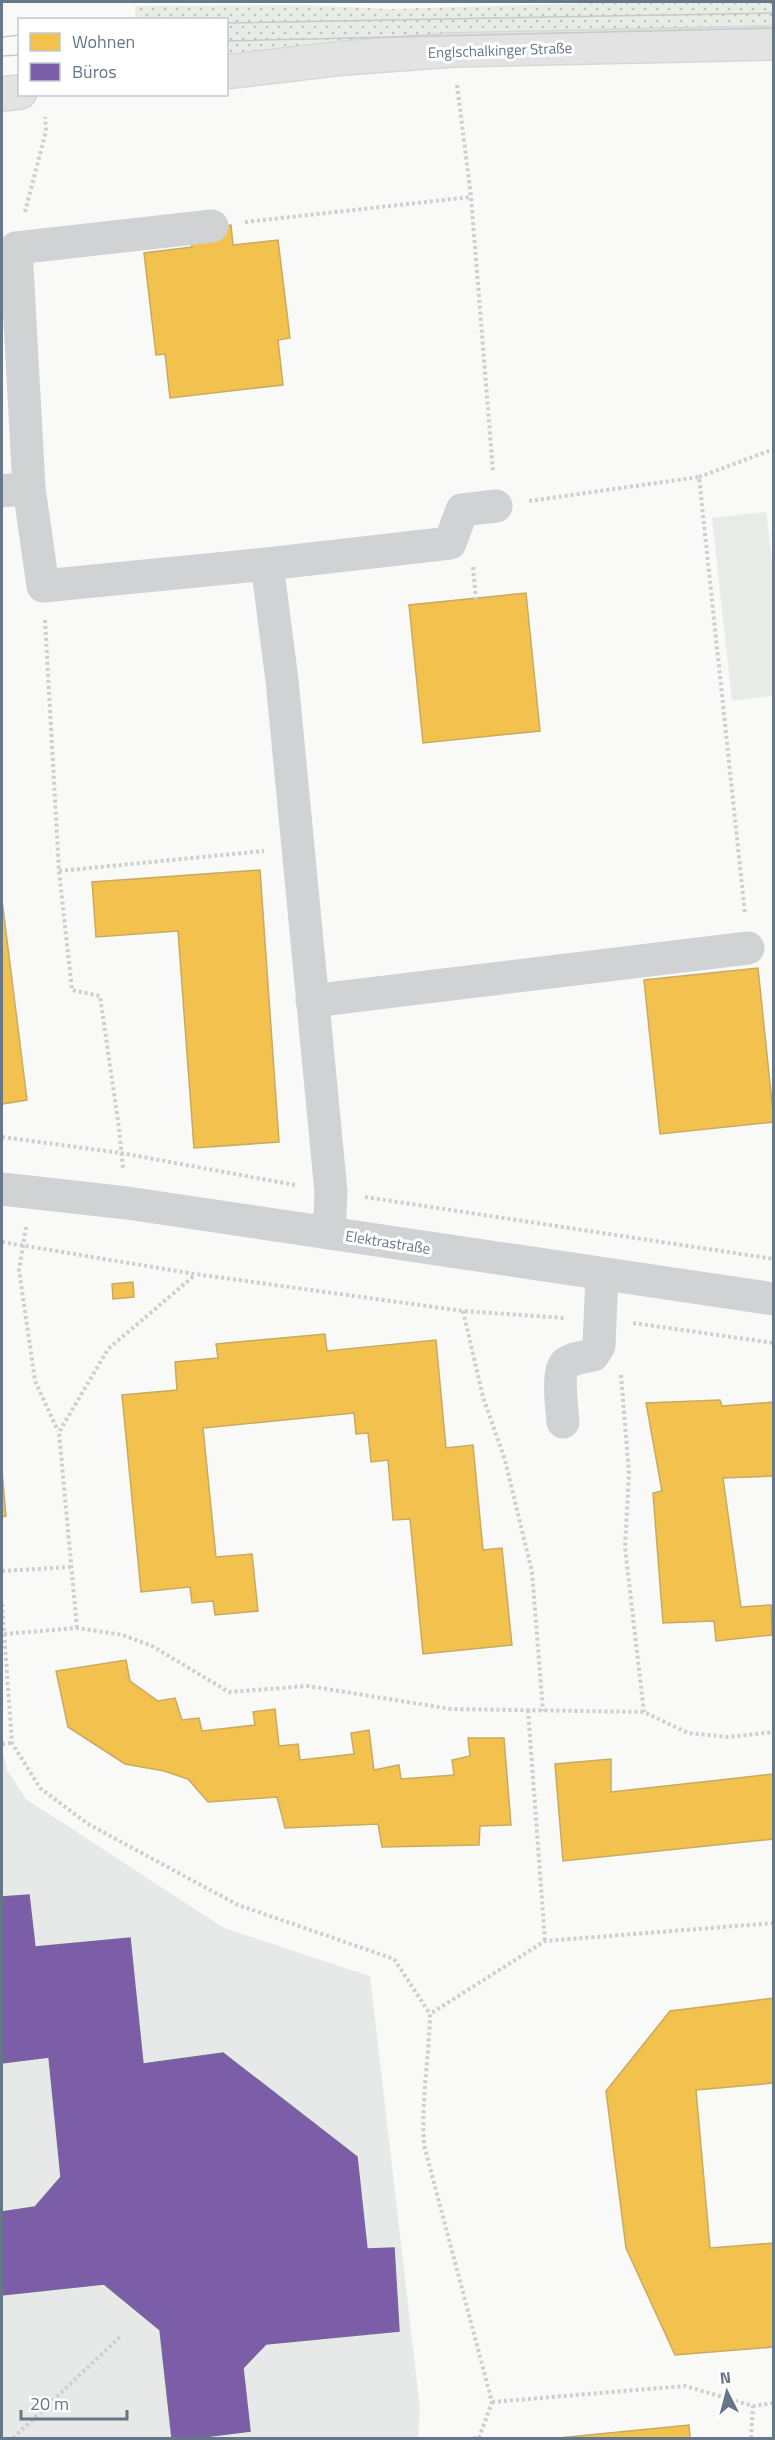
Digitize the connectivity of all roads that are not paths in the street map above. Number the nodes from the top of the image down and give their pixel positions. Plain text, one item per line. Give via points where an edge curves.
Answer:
1 (774, 43) edge
2 (228, 72) edge
3 (2, 94) edge
4 (32, 101) edge
5 (212, 226) road end
6 (15, 490) edge
7 (496, 506) road end
8 (267, 564) junction
9 (748, 948) road end
10 (312, 1001) junction
11 (17, 1191) edge
12 (329, 1233) junction
13 (602, 1275) junction
14 (774, 1299) edge
15 (563, 1422) dead end

1 - 2 main road, Englschalkinger Straße via 453,50
3 - 4 main road
5 - 6 street via 16,248
6 - 8 street via 43,586
7 - 8 street via 462,510 450,543
8 - 10 street via 282,680
9 - 10 street
10 - 12 street via 331,1192
11 - 12 street, Elektrastraße
12 - 13 street, Elektrastraße
13 - 14 street, Elektrastraße
13 - 15 street via 597,1351 564,1366

